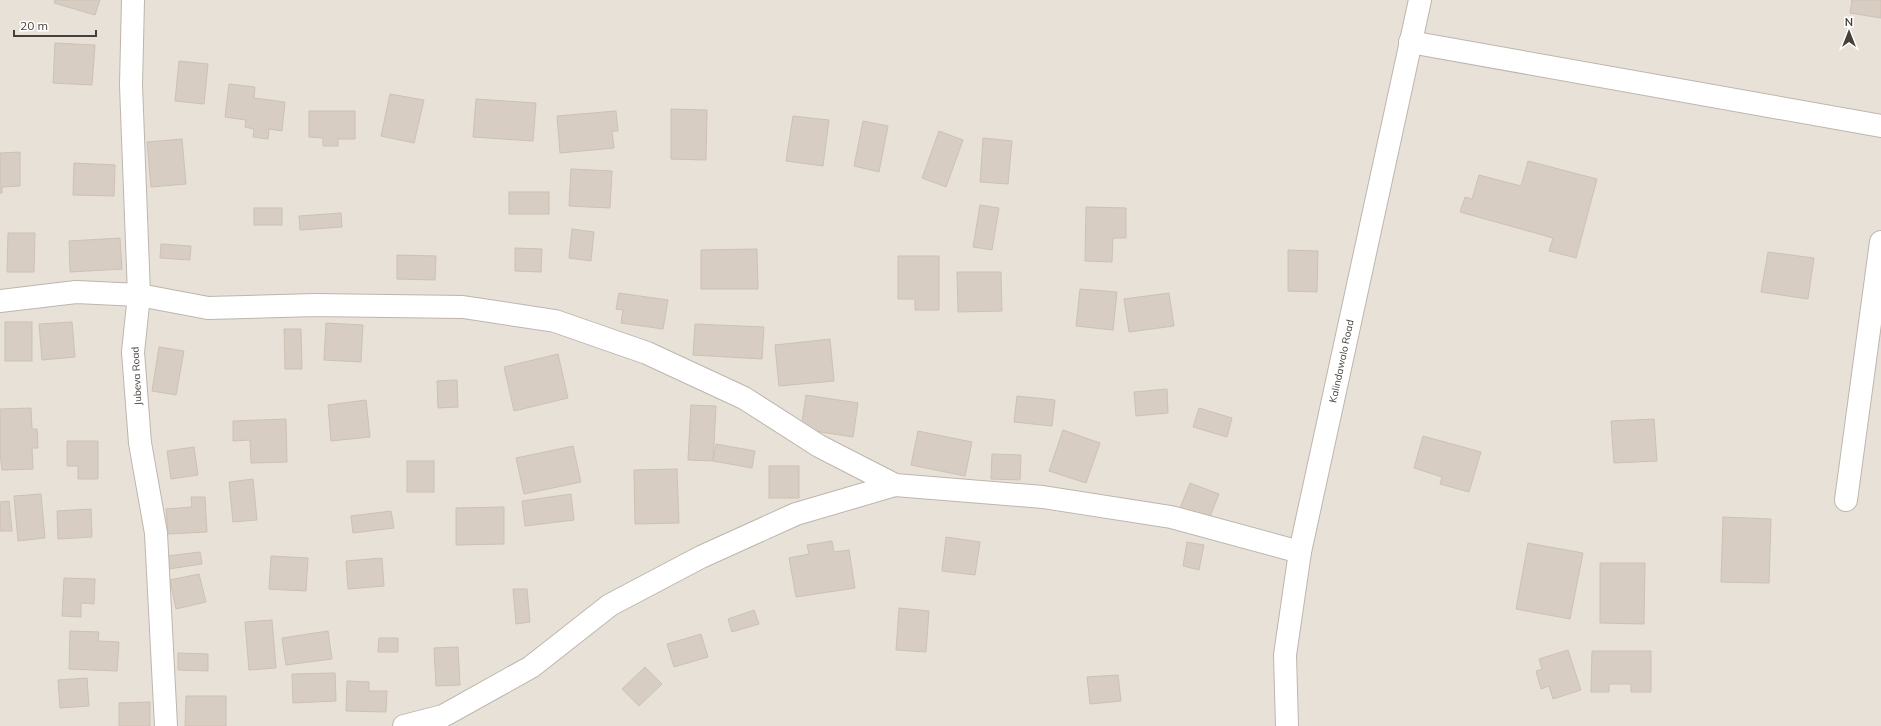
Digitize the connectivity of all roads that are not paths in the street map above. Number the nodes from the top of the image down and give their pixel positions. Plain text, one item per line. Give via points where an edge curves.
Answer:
1 (133, 0) edge
2 (1420, 0) edge
3 (1410, 42) junction
4 (1881, 126) edge
5 (1881, 242) edge
6 (139, 295) junction
7 (0, 301) edge
8 (895, 485) junction
9 (1846, 500) dead end
10 (1300, 552) junction
11 (166, 726) edge
12 (404, 726) edge
13 (1287, 726) edge

1 - 6 street, Jubeva Road via 131,85
2 - 3 street, Kalindawalo Road
3 - 4 street
3 - 10 street, Kalindawalo Road
5 - 9 street
6 - 7 street via 76,292
6 - 8 street via 208,308 315,305 463,307 555,321 647,353 744,398 819,446
6 - 11 street, Jubeva Road via 133,352 140,443 156,533
8 - 10 street via 1043,497 1171,518
8 - 12 street via 796,514 701,557 610,605 531,667 443,716
10 - 13 street, Kalindawalo Road via 1285,655

